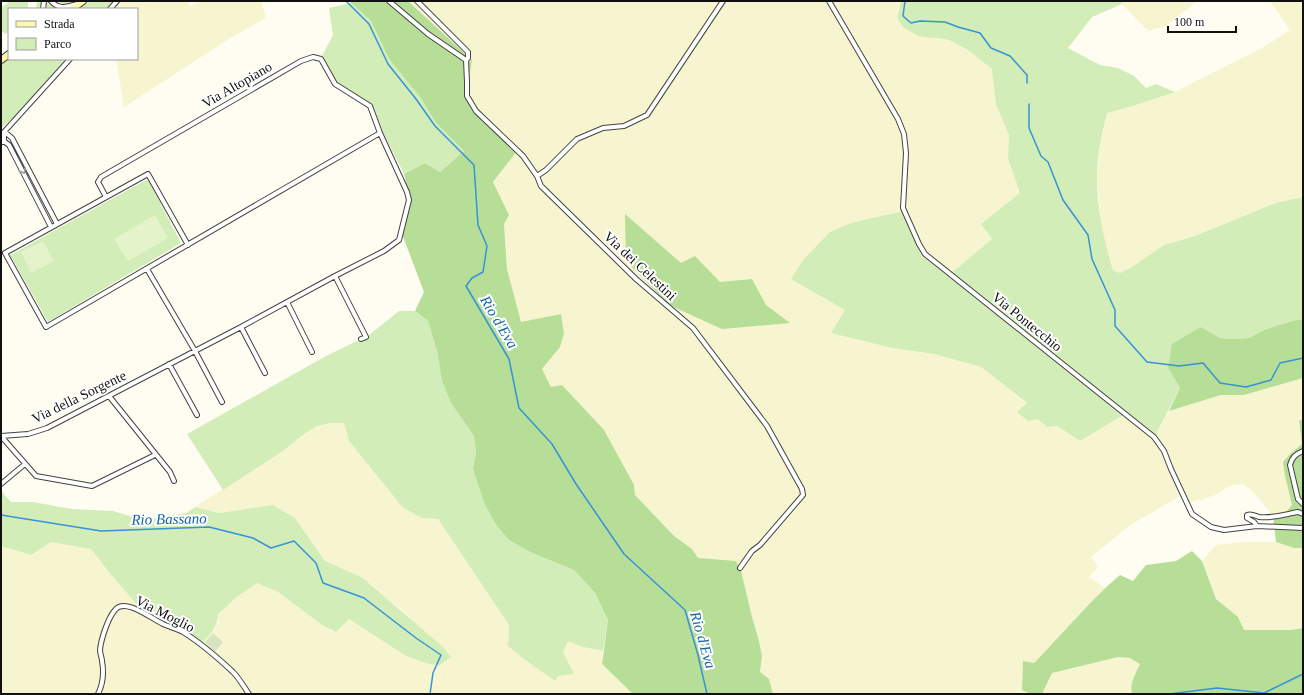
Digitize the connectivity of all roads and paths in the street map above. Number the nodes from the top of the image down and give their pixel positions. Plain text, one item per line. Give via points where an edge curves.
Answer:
1 (44, 1) edge
2 (51, 1) edge
3 (389, 1) edge
4 (417, 1) edge
5 (723, 1) edge
6 (829, 1) edge
7 (82, 2) edge
8 (43, 8) edge
9 (73, 8) edge
10 (69, 60) edge
11 (466, 60) junction
12 (3, 133) edge
13 (380, 133) junction
14 (2, 142) edge
15 (537, 176) junction
16 (106, 197) junction
17 (57, 224) junction
18 (51, 227) junction
19 (188, 245) junction
20 (3, 253) edge
21 (147, 268) junction
22 (335, 276) junction
23 (287, 302) junction
24 (241, 327) junction
25 (361, 339) dead end
26 (195, 351) junction
27 (312, 352) dead end
28 (169, 364) junction
29 (265, 373) dead end
30 (143, 378) joint
31 (109, 396) junction
32 (222, 402) dead end
33 (197, 415) dead end
34 (1, 436) edge
35 (1303, 451) edge
36 (155, 455) junction
37 (25, 464) junction
38 (174, 481) dead end
39 (1, 484) edge
40 (1303, 504) edge
41 (1303, 514) edge
42 (1257, 526) junction
43 (1303, 528) edge
44 (740, 568) dead end
45 (98, 694) edge
46 (249, 694) edge

1 - 8 street
2 - 7 street via 64,8
3 - 11 street via 428,34
4 - 11 street, Via dei Celestini via 468,52
5 - 15 street via 647,115 624,126 603,128 577,140
6 - 42 street, Via Pontecchio via 898,119 904,134 906,153 903,208 925,254 1154,437 1164,451 1192,514 1211,527 1224,530
7 - 9 main road
10 - 12 street
11 - 15 street, Via dei Celestini via 466,96 476,111 523,156
12 - 14 street
12 - 17 street via 12,138
13 - 16 street, Via Altopiano via 370,106 335,84 321,59 313,56 101,177 98,182
13 - 19 street
13 - 22 street, Via Altopiano via 409,200 399,240 384,251
14 -> 18 street via 9,145
15 - 44 street, Via dei Celestini via 541,186 636,279 693,328 768,426 802,489 803,495 800,500 752,551
16 - 17 street
16 - 19 street via 148,174
17 - 18 street
18 - 20 street
19 - 21 street
20 - 21 street via 46,327
21 - 26 street
22 - 23 street, Via Altopiano
22 - 25 street via 366,336
23 - 24 street, Via Altopiano
23 - 27 street
24 - 26 street, Via Altopiano
24 - 29 street
26 - 28 street, Via Altopiano
26 - 32 street
28 - 30 street, Via Altopiano
28 - 33 street
30 - 31 street, Via della Sorgente
31 - 34 street, Via della Sorgente via 47,428 28,434
31 - 36 street
34 - 37 street
35 - 40 street via 1292,459 1290,465 1298,499
36 - 37 street via 92,486 36,476
36 - 38 street via 170,472
37 - 39 street
41 - 42 street via 1298,512 1268,518 1247,515 1247,518
42 - 43 street, Via Pontecchio
45 - 46 street, Via Moglio via 103,674 100,651 104,636 112,614 117,607 123,605 187,635 234,673

